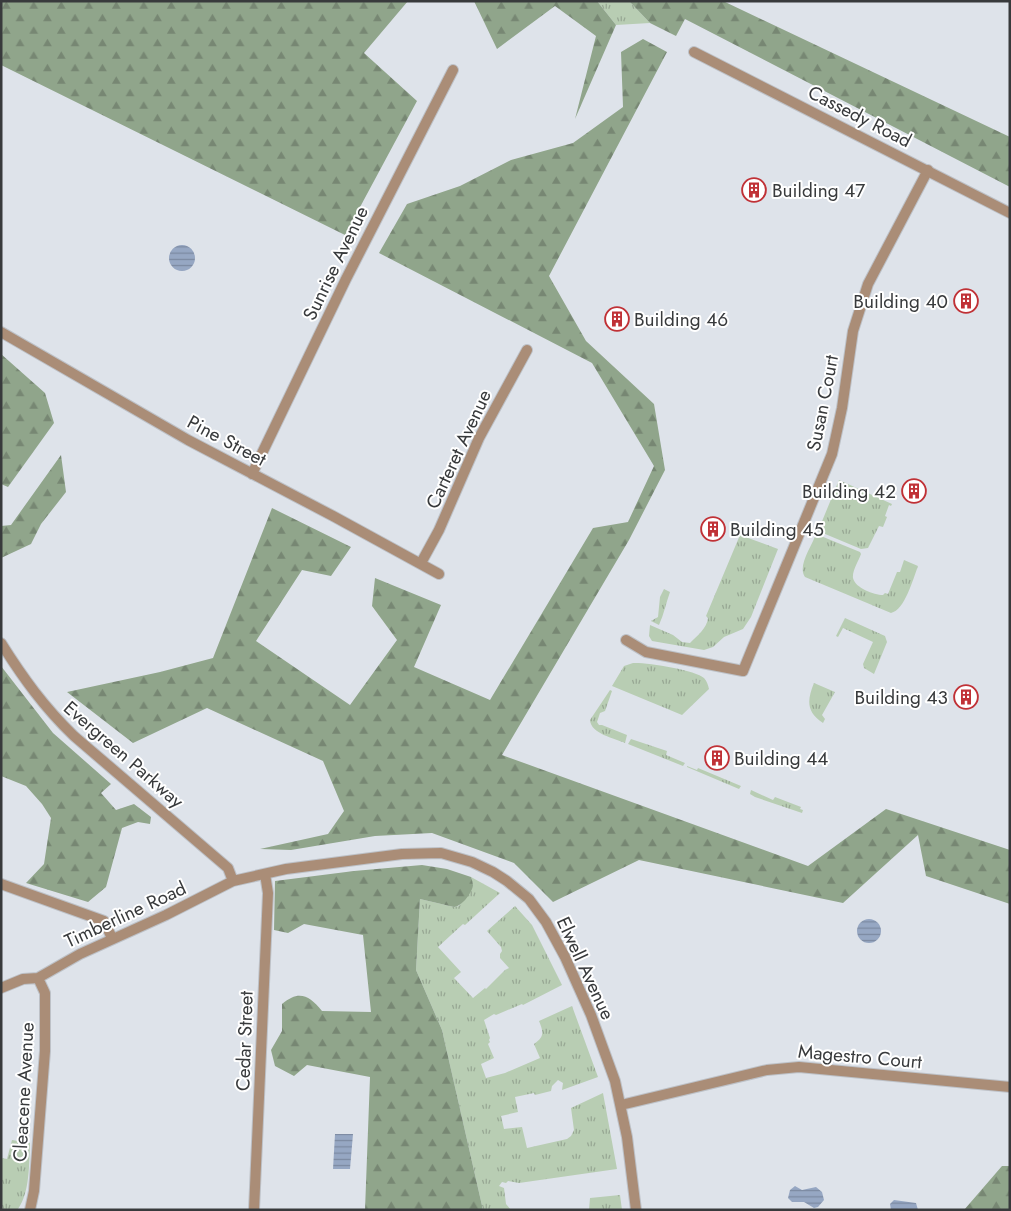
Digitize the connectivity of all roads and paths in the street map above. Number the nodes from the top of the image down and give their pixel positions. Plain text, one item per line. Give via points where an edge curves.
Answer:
1 (694, 52) dead end
2 (452, 70) dead end
3 (928, 170) junction
4 (1010, 213) edge
5 (1, 332) edge
6 (526, 350) dead end
7 (252, 474) junction
8 (421, 563) junction
9 (439, 574) dead end
10 (626, 640) dead end
11 (1, 643) edge
12 (265, 874) junction
13 (233, 882) junction
14 (1, 884) edge
15 (112, 938) junction
16 (38, 978) junction
17 (1, 988) edge
18 (1010, 1087) edge
19 (621, 1105) junction
20 (30, 1210) edge
21 (254, 1210) edge
22 (636, 1210) edge

1 - 3 street, Cassedy Road
2 - 7 street, Sunrise Avenue
3 - 4 street, Cassedy Road
3 - 10 street, Susan Court via 868,284 854,332 832,454 743,671 646,652
5 - 7 street, Pine Street
6 - 8 street, Carteret Avenue via 479,438 440,530
7 - 8 street, Pine Street
8 - 9 street, Pine Street
11 - 13 street, Evergreen Parkway via 50,713 228,868
12 - 13 street, Timberline Road
12 - 19 street, Elwell Avenue via 425,852 457,857 507,880 538,910 565,957 599,1037
12 - 21 street, Cedar Street via 268,901
13 - 15 street, Timberline Road
14 - 15 street via 104,921
15 - 16 street, Timberline Road
16 - 17 street, Timberline Road via 23,979
16 - 20 street, Cleacene Avenue via 44,993 45,1051
18 - 19 street, Magestro Court via 799,1067 767,1070
19 - 22 street, Elwell Avenue

